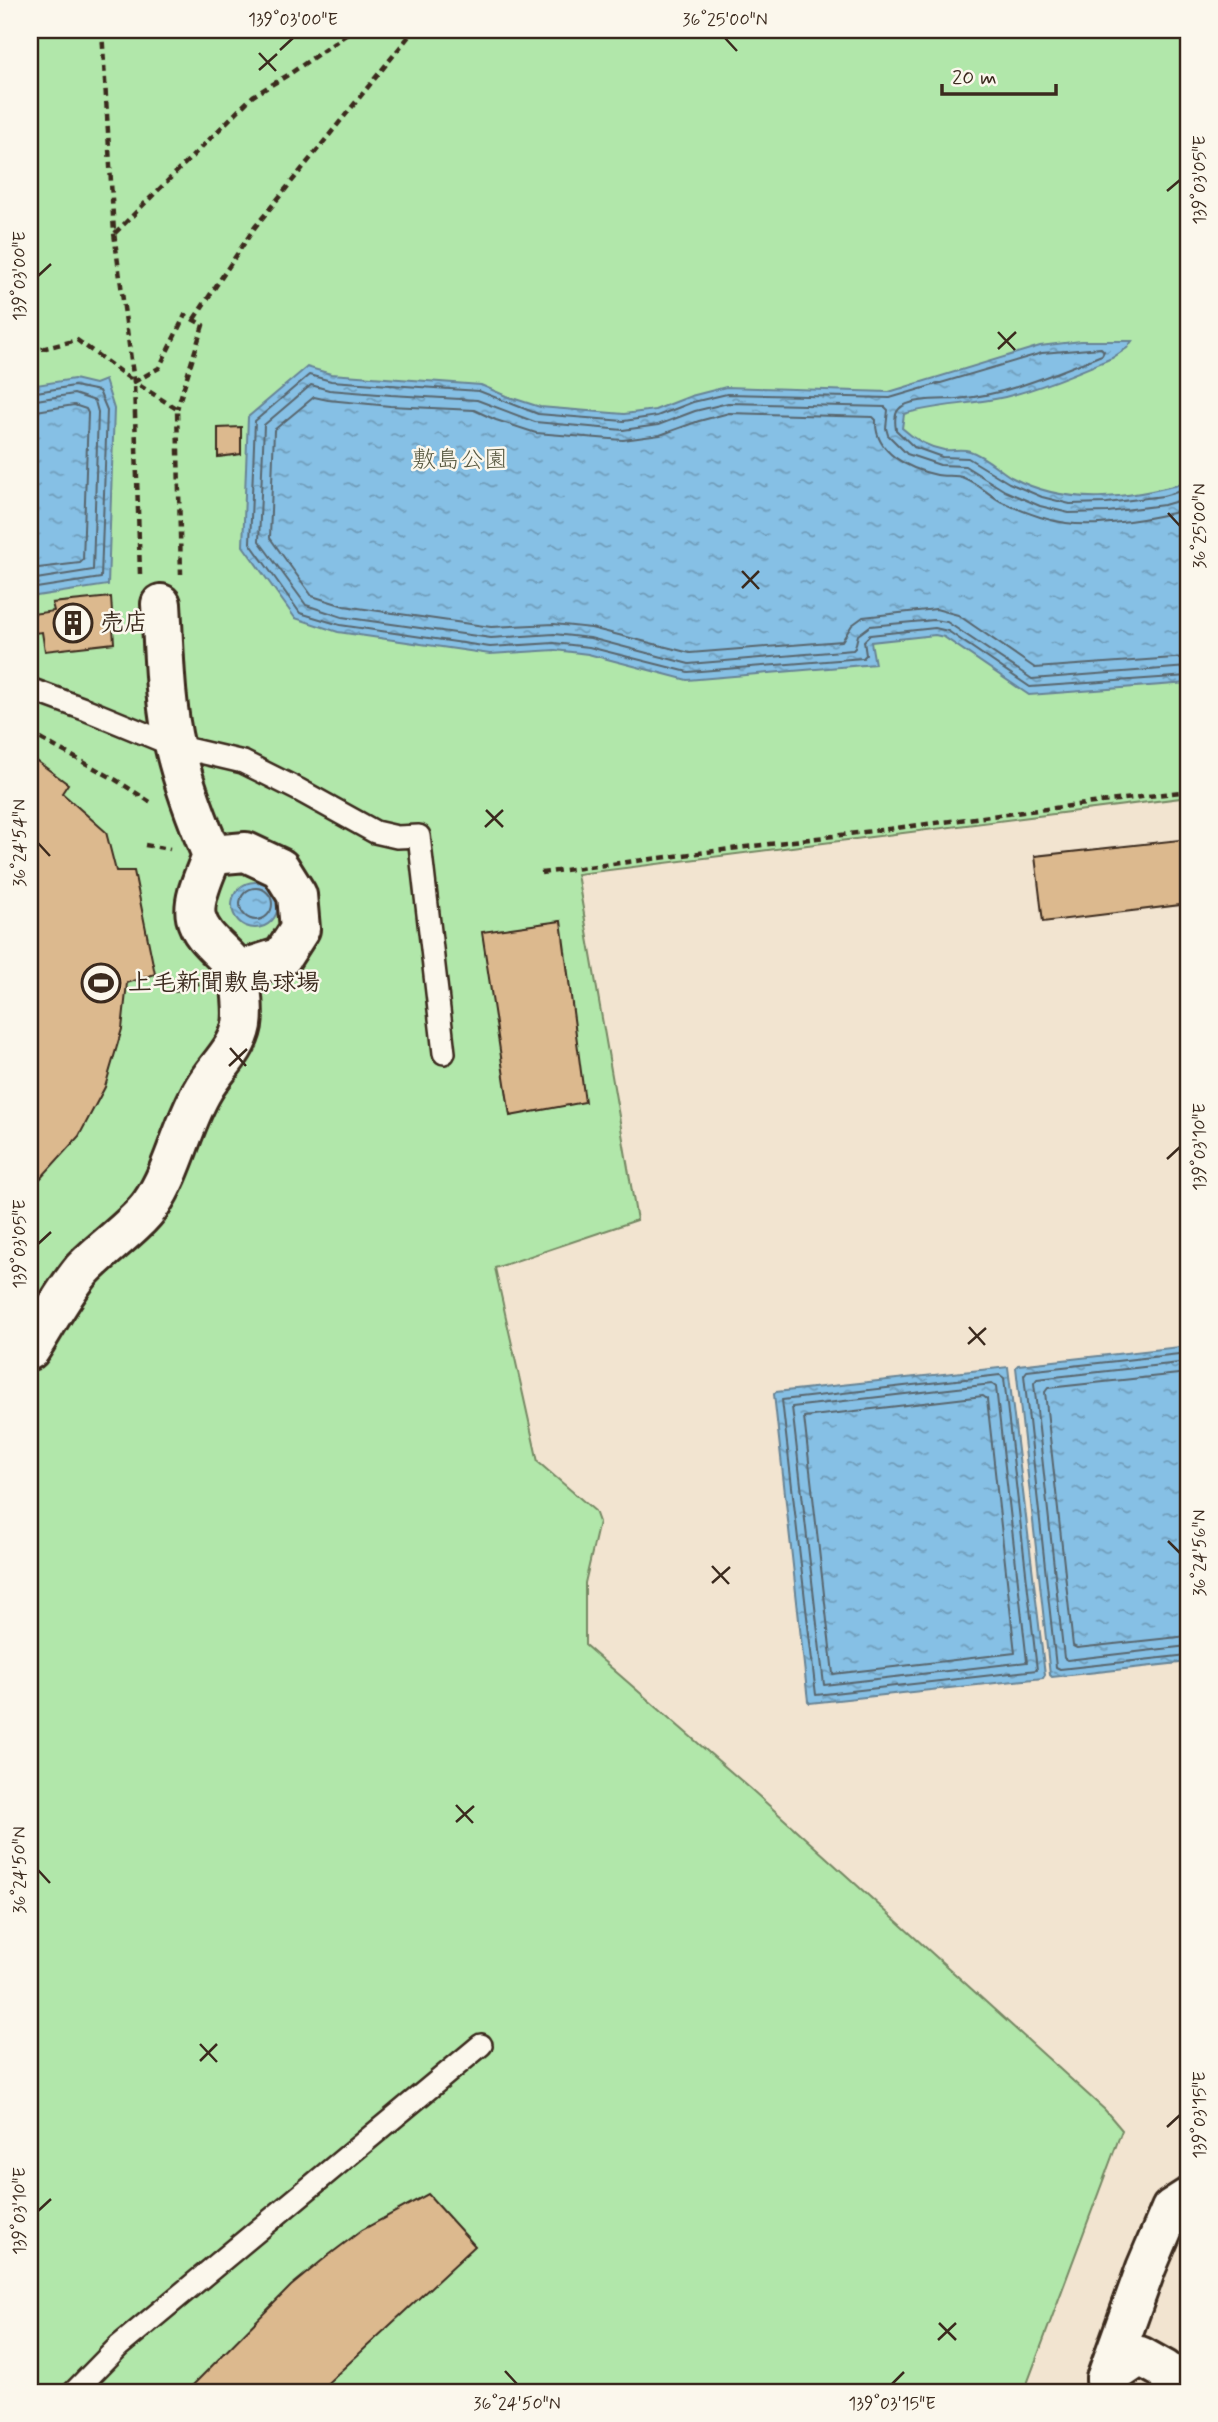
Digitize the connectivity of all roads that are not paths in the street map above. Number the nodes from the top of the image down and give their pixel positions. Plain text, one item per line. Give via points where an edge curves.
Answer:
1 (161, 604) road end
2 (30, 690) edge
3 (174, 746) junction
4 (212, 855) junction
5 (237, 971) junction
6 (444, 1053) dead end
7 (30, 1350) edge
8 (481, 2045) dead end
9 (1188, 2198) edge
10 (1109, 2385) edge
11 (74, 2392) edge
12 (1178, 2392) edge

1 - 3 street
2 - 3 lane
3 - 4 street via 190,803
3 - 6 lane via 243,762 374,832 419,836
4 - 5 street via 196,916 207,939
4 - 5 street via 246,852 258,857 280,868 297,895 300,929 282,957
5 - 7 street via 242,1025 228,1057 205,1085 187,1119 151,1205 81,1271
8 - 11 lane via 119,2346
9 - 10 street via 1171,2210 1146,2268
10 - 12 street via 1140,2356 1165,2370

